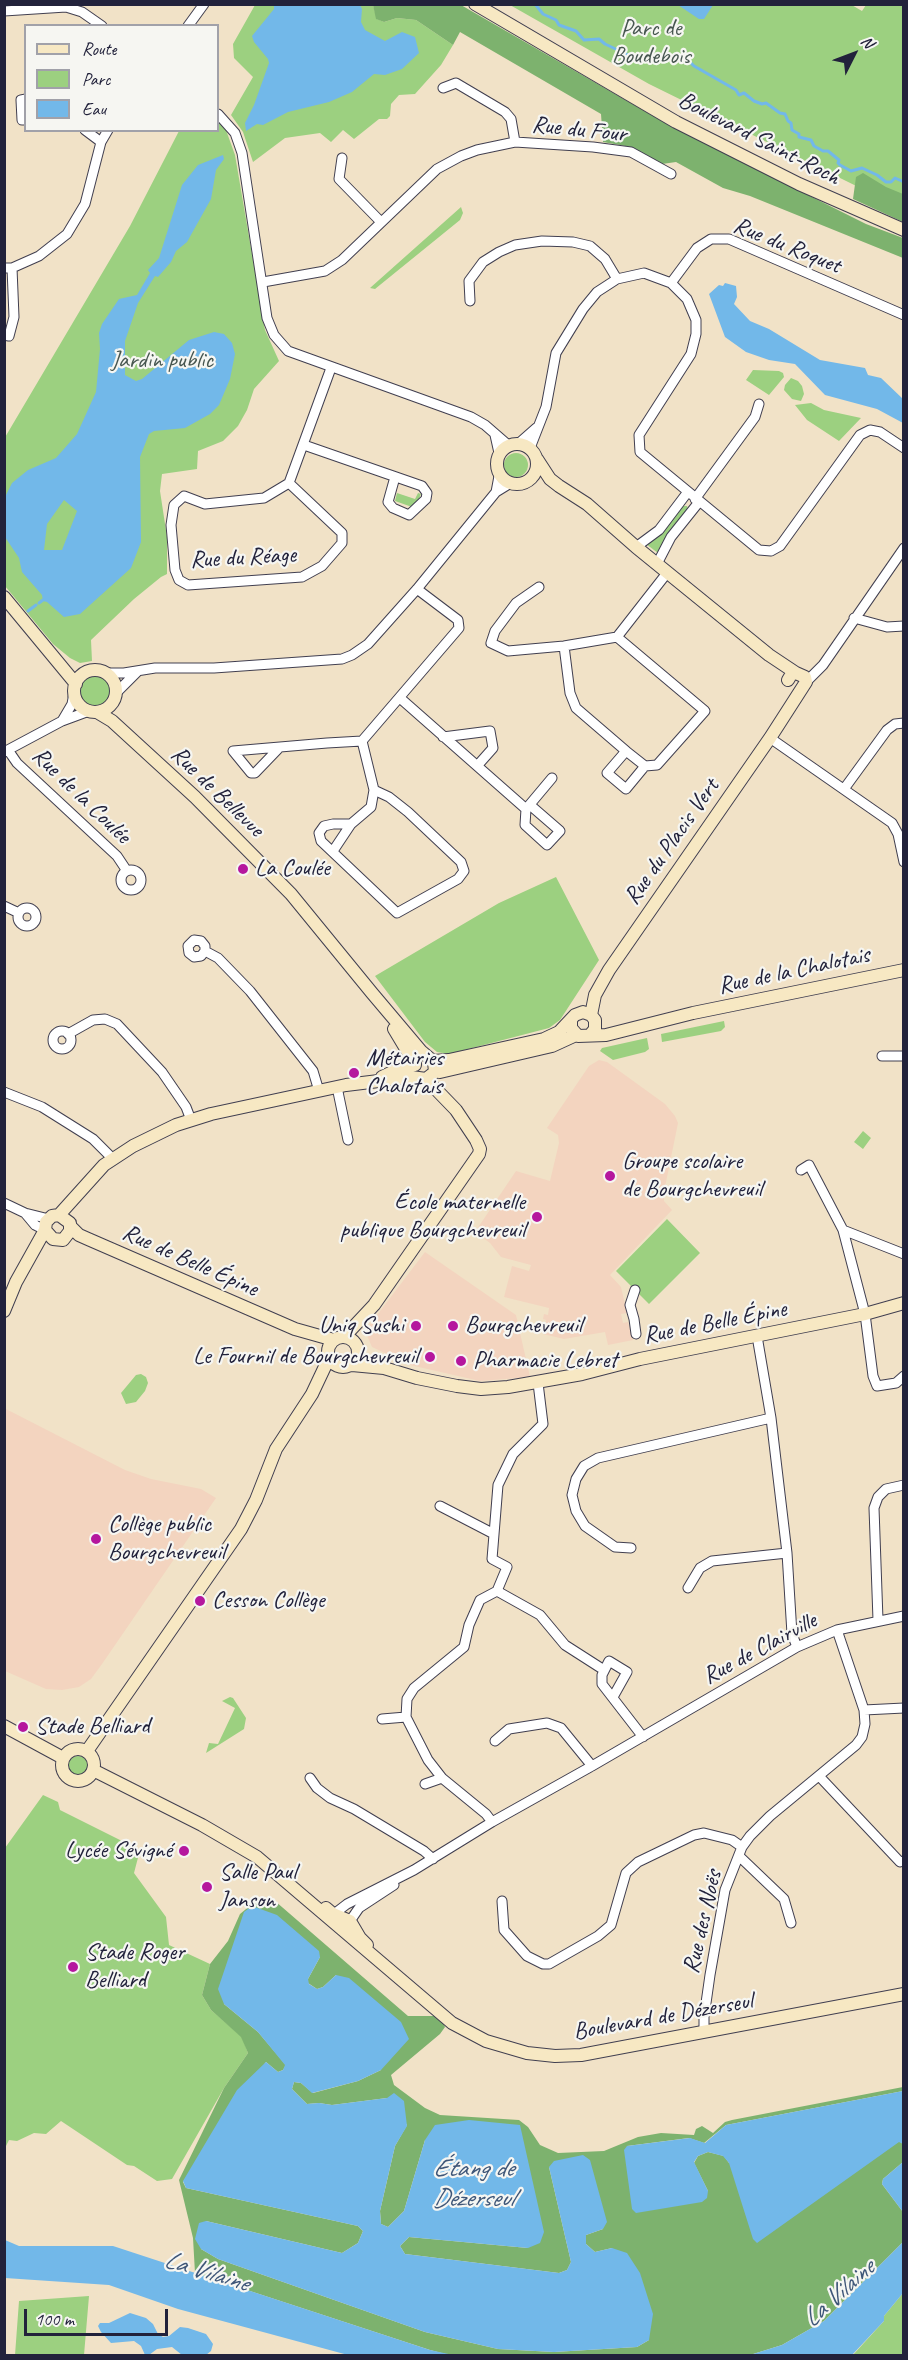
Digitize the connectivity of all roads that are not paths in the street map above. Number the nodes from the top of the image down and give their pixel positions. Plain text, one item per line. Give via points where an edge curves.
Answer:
1 (204, 4) edge
2 (475, 4) edge
3 (4, 11) edge
4 (99, 24) edge
5 (189, 24) edge
6 (443, 88) dead end
7 (24, 99) edge
8 (219, 115) edge
9 (24, 120) edge
10 (88, 132) edge
11 (107, 132) edge
12 (101, 142) junction
13 (514, 142) junction
14 (342, 158) dead end
15 (671, 174) dead end
16 (380, 221) junction
17 (903, 230) edge
18 (8, 268) edge
19 (617, 279) junction
20 (263, 282) junction
21 (671, 283) junction
22 (470, 301) dead end
23 (903, 315) edge
24 (9, 316) edge
25 (4, 335) edge
26 (331, 368) junction
27 (759, 404) dead end
28 (304, 445) junction
29 (903, 448) edge
30 (519, 450) junction
31 (395, 477) junction
32 (504, 480) junction
33 (530, 480) junction
34 (289, 483) junction
35 (559, 486) junction
36 (694, 498) junction
37 (636, 547) junction
38 (903, 548) edge
39 (657, 564) junction
40 (667, 573) junction
41 (540, 587) dead end
42 (417, 589) junction
43 (4, 597) edge
44 (854, 618) junction
45 (903, 626) edge
46 (617, 638) junction
47 (564, 646) junction
48 (139, 671) junction
49 (106, 673) junction
50 (797, 681) junction
51 (78, 683) junction
52 (115, 697) junction
53 (400, 698) junction
54 (93, 711) junction
55 (62, 721) junction
56 (903, 723) edge
57 (125, 733) junction
58 (443, 736) junction
59 (770, 738) junction
60 (362, 741) junction
61 (280, 747) junction
62 (6, 751) edge
63 (626, 751) junction
64 (477, 766) junction
65 (645, 766) junction
66 (552, 778) dead end
67 (844, 789) junction
68 (374, 790) junction
69 (351, 824) junction
70 (333, 851) junction
71 (903, 862) edge
72 (127, 871) dead end
73 (4, 906) edge
74 (19, 913) dead end
75 (205, 951) dead end
76 (609, 970) junction
77 (903, 970) edge
78 (693, 1013) junction
79 (574, 1017) junction
80 (593, 1018) junction
81 (68, 1034) dead end
82 (576, 1035) junction
83 (590, 1035) junction
84 (882, 1056) dead end
85 (903, 1056) edge
86 (425, 1068) junction
87 (337, 1087) junction
88 (319, 1091) junction
89 (4, 1092) edge
90 (191, 1120) junction
91 (348, 1140) dead end
92 (113, 1159) junction
93 (801, 1170) dead end
94 (4, 1203) edge
95 (58, 1225) junction
96 (843, 1230) junction
97 (903, 1254) edge
98 (635, 1290) dead end
99 (903, 1304) edge
100 (374, 1305) junction
101 (4, 1311) edge
102 (865, 1314) junction
103 (295, 1329) junction
104 (636, 1334) dead end
105 (757, 1336) junction
106 (339, 1338) junction
107 (358, 1346) junction
108 (328, 1356) junction
109 (346, 1366) junction
110 (384, 1368) junction
111 (903, 1376) edge
112 (538, 1383) junction
113 (312, 1394) junction
114 (771, 1418) junction
115 (903, 1485) edge
116 (440, 1506) dead end
117 (494, 1534) junction
118 (631, 1548) dead end
119 (787, 1553) junction
120 (688, 1588) dead end
121 (497, 1591) junction
122 (903, 1616) edge
123 (878, 1620) junction
124 (837, 1630) junction
125 (797, 1647) junction
126 (604, 1670) junction
127 (613, 1697) junction
128 (903, 1708) edge
129 (864, 1710) junction
130 (406, 1716) junction
131 (382, 1719) dead end
132 (4, 1726) edge
133 (643, 1737) junction
134 (495, 1741) dead end
135 (87, 1751) junction
136 (63, 1758) junction
137 (592, 1767) junction
138 (93, 1770) junction
139 (819, 1776) junction
140 (310, 1778) dead end
141 (441, 1778) junction
142 (425, 1784) dead end
143 (492, 1822) junction
144 (741, 1852) junction
145 (433, 1859) junction
146 (903, 1861) edge
147 (414, 1870) junction
148 (501, 1901) dead end
149 (330, 1917) junction
150 (350, 1921) junction
151 (790, 1923) dead end
152 (903, 1994) edge
153 (437, 2012) junction
154 (704, 2032) junction

1 - 5 street
2 - 17 street, Boulevard Saint-Roch via 676,122
3 - 4 street via 66,7
6 - 13 street, Rue du Four via 456,83 505,112
7 - 9 street
8 - 20 street via 235,134 242,153
10 - 12 street
11 - 12 street
12 - 18 street via 85,204 67,234 39,256
13 - 15 street, Rue du Four via 631,152
13 - 16 street, Rue du Four via 477,150 443,165
14 - 16 street via 339,179
16 - 20 street, Rue du Four via 342,260 325,271
18 - 24 street
19 - 21 street via 644,273
19 - 22 street via 605,259 590,246 542,241 515,245 483,262 469,281
19 - 30 street via 597,292 556,353 550,392 539,424
20 - 26 street via 267,318 274,335 288,351
21 - 23 street, Rue du Roquet via 697,249 711,239 729,239
21 - 36 street via 687,299 696,320 696,334 691,354 639,435 640,452
24 - 25 street via 9,336
26 - 28 street
26 - 30 street via 471,417
27 - 36 street via 755,417
28 - 31 street
28 - 34 street
29 - 36 street via 880,432 870,430 860,435 780,546 771,551 759,550
30 - 32 street via 496,462
30 - 33 street via 537,470
30 - 35 street
31 - 31 street via 422,486 427,493 426,499 409,515 388,502
32 - 33 street via 522,484
32 - 42 street
33 - 35 street
34 - 34 street, Rue du Réage via 264,498 205,504 184,496 174,505 171,525 179,580 188,585 302,577 322,566 342,543 342,533
35 - 37 street via 587,504
36 - 37 street
36 - 39 street
37 - 39 street
38 - 44 street
39 - 40 street
40 - 46 street
40 - 50 street via 770,654
41 - 47 street via 516,603 491,643 508,651
42 - 48 street via 361,650 342,659
42 - 53 street via 458,620 459,628
43 - 51 street
44 - 45 street via 887,627
44 - 50 street via 823,665
46 - 47 street
46 - 65 street via 705,711 657,765
47 - 63 street via 570,693 576,708
48 - 49 street
48 - 52 street
49 - 51 street via 95,670
49 - 52 street via 115,683
50 - 59 street, Rue du Placis Vert via 786,713
51 - 54 street via 79,704
51 - 55 street, Rue de la Coulée
52 - 54 street via 105,710
52 - 57 street, Rue de Bellevue via 117,717
53 - 58 street
53 - 60 street
54 - 55 street, Rue de la Coulée
54 - 57 street, Rue de Bellevue
55 - 62 street, Rue de la Coulée
56 - 67 street via 887,730
57 - 86 street, Rue de Bellevue via 195,796 291,894 372,993
58 - 64 street
58 - 64 street via 490,731 493,748
59 - 67 street
59 - 76 street, Rue du Placis Vert
60 - 61 street
60 - 68 street
61 - 61 street via 268,748 233,751 255,773
62 - 72 street, Rue de la Coulée via 117,856
63 - 65 street
63 - 65 street via 607,773 626,789
64 - 66 street via 528,807
67 - 71 street via 892,824
68 - 69 street via 371,807
68 - 70 street via 408,812 461,862 464,870 458,879 397,914
69 - 70 street
69 - 70 street via 324,826 319,833 321,842
73 - 74 street
75 - 88 street via 218,958 250,991 313,1071
76 - 79 street, Rue du Placis Vert
76 - 80 street, Rue du Placis Vert via 595,995
77 - 78 street, Rue de la Chalotais
78 - 80 street, Rue de la Chalotais via 617,1025
78 - 83 street, Rue de la Chalotais via 619,1032
79 - 80 street via 586,1012
79 - 82 street via 571,1028
79 - 86 street via 554,1035 540,1041
80 - 83 street via 595,1029
81 - 90 street via 93,1020 117,1024 162,1072
82 - 83 street
82 - 86 street via 552,1046 441,1072
84 - 85 street
86 - 87 street
86 - 100 street, Rue de Bellevue via 444,1083 476,1140 479,1154
87 - 88 street
87 - 91 street
88 - 90 street
89 - 92 street via 42,1107 93,1139
90 - 92 street via 142,1140
92 - 95 street via 92,1176
93 - 96 street via 809,1166
94 - 95 street via 25,1213 35,1225
95 - 101 street via 27,1261
95 - 103 street, Rue de Belle Épine
96 - 97 street
96 - 102 street
98 - 104 street via 630,1305
99 - 102 street, Rue de Belle Épine
100 - 106 street
100 - 107 street
102 - 105 street, Rue de Belle Épine
102 - 111 street via 877,1386 896,1383
103 - 106 street, Rue de Belle Épine
103 - 108 street, Rue de Belle Épine
105 - 112 street, Rue de Belle Épine
105 - 114 street
106 - 107 street via 351,1339
106 - 108 street via 329,1348
107 - 109 street via 357,1359
107 - 110 street, Rue de Belle Épine
108 - 109 street via 333,1364
108 - 113 street
109 - 110 street, Rue de Belle Épine
109 - 113 street
110 - 112 street, Rue de Belle Épine via 471,1388
112 - 117 street via 543,1424 513,1454 504,1469 498,1485
113 - 135 street via 276,1449 241,1529
114 - 118 street via 598,1458 584,1466 572,1495 576,1511 585,1526 615,1547
114 - 119 street
115 - 123 street via 886,1489 874,1508
116 - 117 street
117 - 121 street via 492,1559 507,1568
119 - 120 street via 712,1561 700,1568
119 - 125 street via 792,1634
121 - 126 street via 540,1615 565,1645
121 - 130 street via 480,1600 464,1647 414,1688 406,1699
122 - 123 street, Rue de Clairville
123 - 124 street, Rue de Clairville
124 - 125 street, Rue de Clairville
124 - 129 street, Rue des Noës
125 - 133 street, Rue de Clairville
126 - 127 street via 602,1684
126 - 127 street via 609,1661 627,1672
127 - 133 street
128 - 129 street
129 - 139 street, Rue des Noës via 865,1724 856,1746
130 - 131 street
130 - 141 street
132 - 136 street
133 - 137 street, Rue de Clairville
134 - 137 street via 509,1729 547,1723 561,1728
135 - 136 street via 72,1750
135 - 138 street via 94,1761
136 - 138 street via 65,1774 75,1780 85,1779
137 - 143 street, Rue de Clairville
138 - 149 street, Boulevard de Dézerseul via 257,1857
139 - 144 street, Rue des Noës via 770,1816 750,1836
139 - 146 street
140 - 145 street via 330,1798
141 - 142 street
141 - 143 street
143 - 145 street, Rue de Clairville
144 - 148 street, Rue des Noës via 732,1840 704,1833 638,1862 626,1873 610,1925 549,1964 527,1956 504,1930
144 - 151 street, Rue des Noës via 784,1899
144 - 154 street, Rue des Noës via 725,1890
145 - 147 street, Rue de Clairville
147 - 149 street, Rue de Clairville via 347,1904
147 - 150 street, Rue de Clairville via 360,1908
149 - 150 street, Boulevard de Dézerseul
149 - 153 street, Boulevard de Dézerseul
150 - 153 street, Boulevard de Dézerseul via 360,1938
152 - 154 street, Boulevard de Dézerseul
153 - 154 street, Boulevard de Dézerseul via 486,2041 527,2053 555,2056 581,2055

